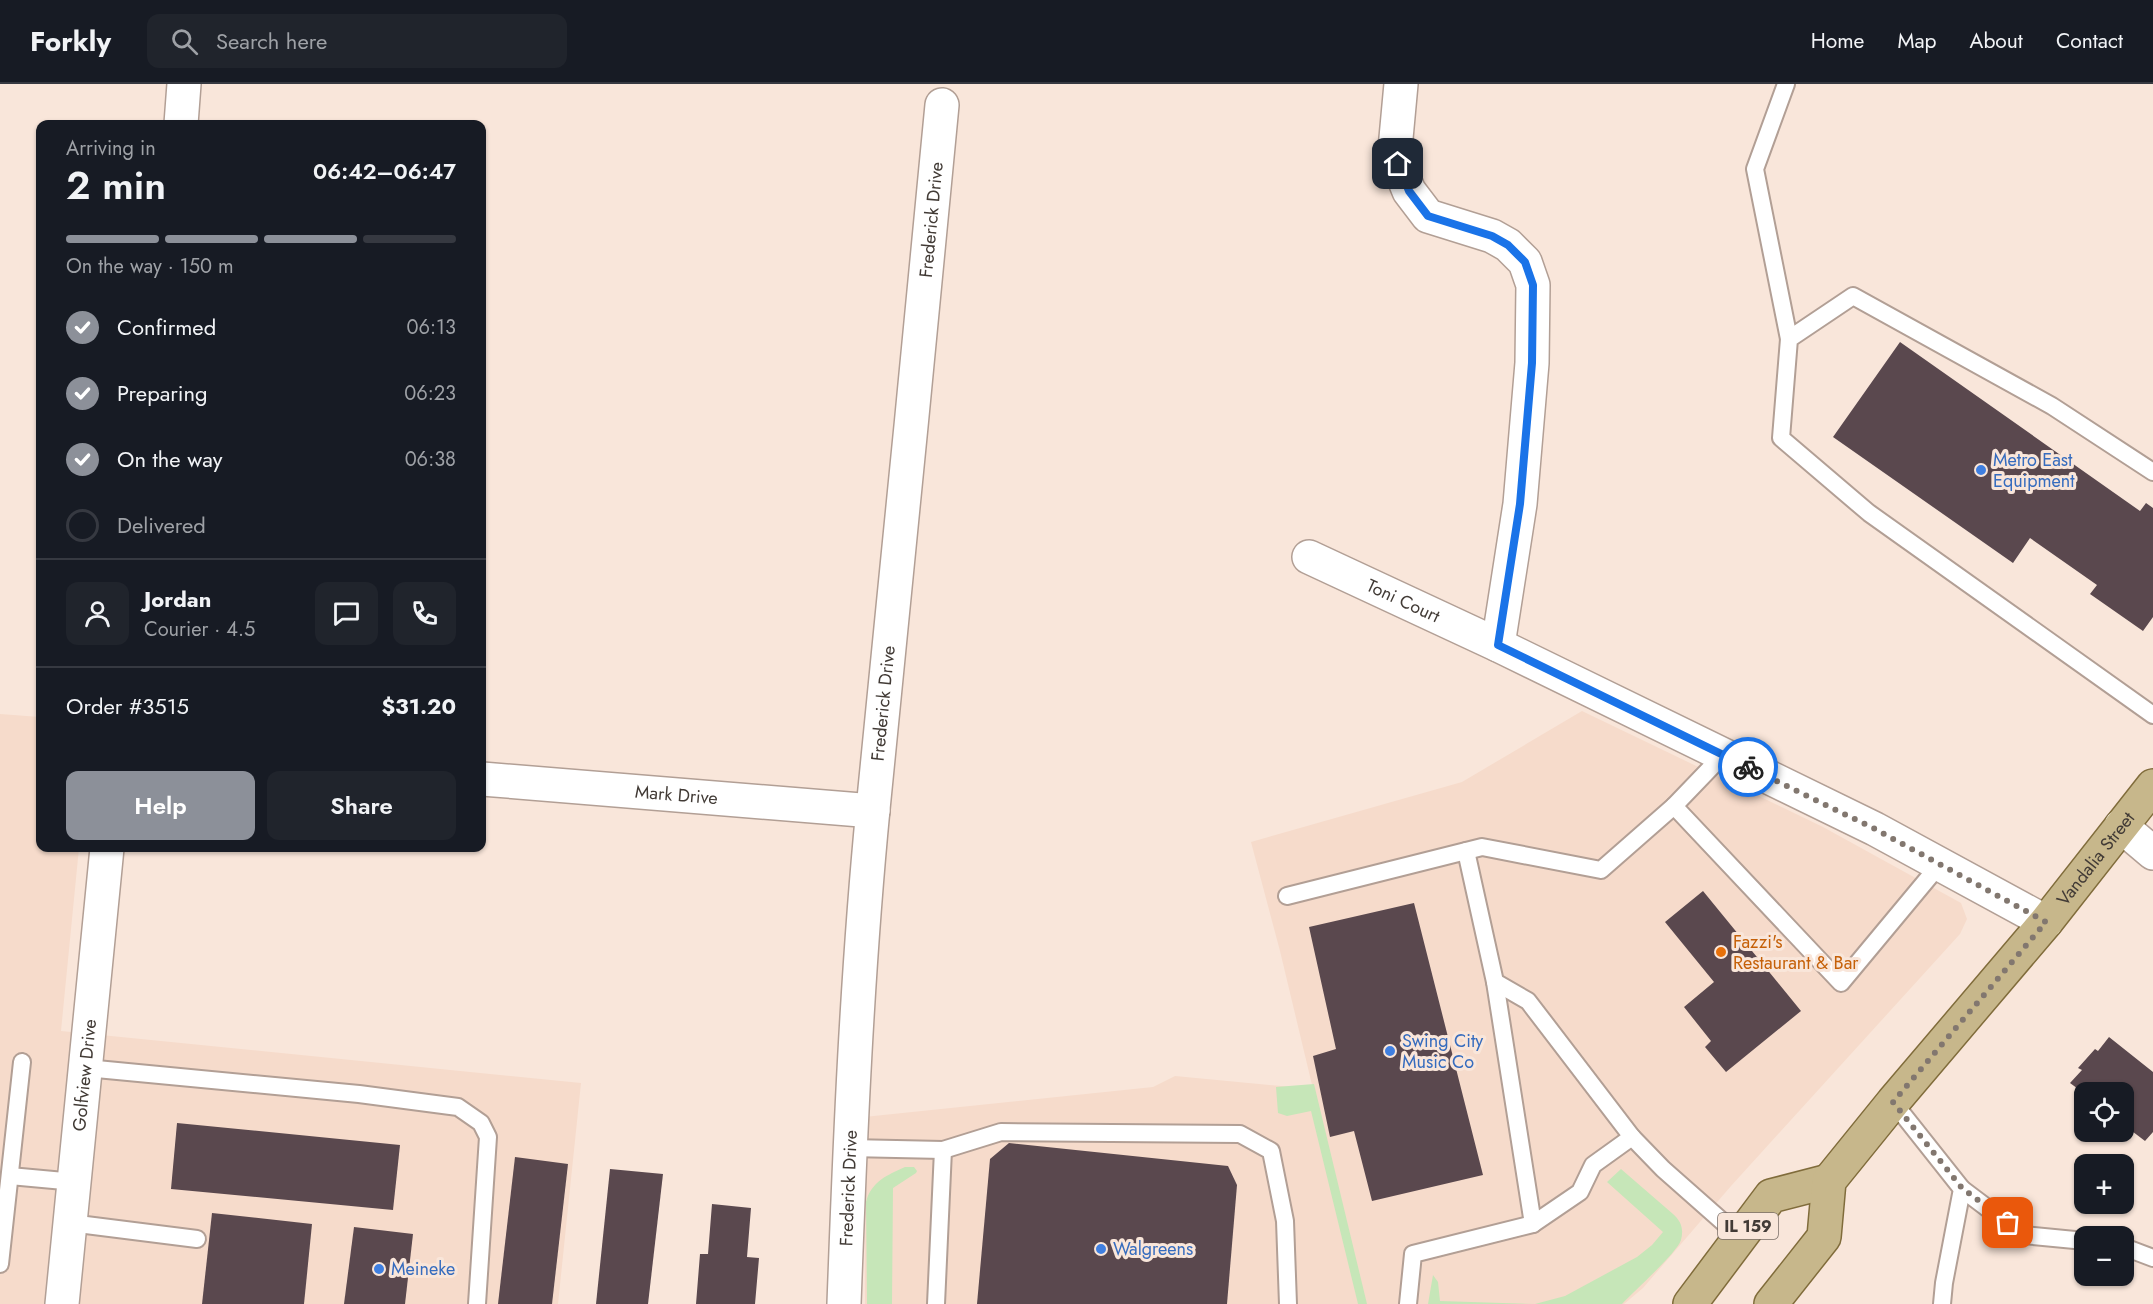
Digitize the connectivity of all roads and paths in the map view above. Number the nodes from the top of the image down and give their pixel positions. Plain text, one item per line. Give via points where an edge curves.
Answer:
1 (184, 84) edge
2 (1401, 84) edge
3 (1786, 84) edge
4 (942, 105) dead end
5 (181, 120) edge
6 (1789, 339) junction
7 (2153, 472) edge
8 (1309, 557) dead end
9 (1498, 645) junction
10 (2153, 715) edge
11 (1723, 755) junction
12 (486, 779) edge
13 (2153, 786) edge
14 (1674, 806) junction
15 (873, 811) junction
16 (2121, 826) junction
17 (1466, 850) junction
18 (107, 852) edge
19 (2153, 853) edge
20 (1940, 864) junction
21 (1287, 896) dead end
22 (2046, 922) junction
23 (1495, 982) junction
24 (22, 1062) dead end
25 (86, 1068) junction
26 (1893, 1102) junction
27 (1632, 1137) junction
28 (849, 1148) junction
29 (943, 1150) junction
30 (10, 1176) junction
31 (1829, 1181) junction
32 (75, 1182) junction
33 (1962, 1188) junction
34 (70, 1223) junction
35 (1533, 1224) junction
36 (1740, 1237) junction
37 (197, 1239) dead end
38 (2074, 1240) edge
39 (2134, 1251) edge
40 (2153, 1258) edge
41 (0, 1264) edge
42 (62, 1304) edge
43 (477, 1304) edge
44 (843, 1304) edge
45 (936, 1304) edge
46 (1288, 1304) edge
47 (1408, 1304) edge
48 (1690, 1304) edge
49 (1771, 1304) edge
50 (1942, 1304) edge

1 - 5 street
2 - 9 street via 1395,148 1409,191 1428,216 1492,236 1508,245 1525,262 1533,285 1532,363 1520,504
3 - 6 lane via 1755,169
4 - 15 street, Frederick Drive
6 - 7 lane via 1853,296 2052,405
6 - 10 lane via 1781,438 1869,513
8 - 9 street, Toni Court
9 - 11 street, Toni Court
11 - 14 lane
11 - 20 street, Toni Court
12 - 15 street, Mark Drive
13 - 16 main road, Vandalia Street
14 - 17 lane via 1601,870 1482,847
14 - 20 lane via 1841,983
15 - 28 street, Frederick Drive
16 - 19 street
16 - 22 main road, Vandalia Street
17 - 21 lane
17 - 23 lane
18 - 25 street, Golfview Drive
20 - 22 street, Toni Court
22 - 26 main road, Vandalia Street
23 - 27 lane via 1528,1000
23 - 35 lane
24 - 30 lane
25 - 32 street, Golfview Drive
25 - 43 lane via 458,1107 481,1124 488,1137
26 - 31 main road, Vandalia Street
26 - 33 lane
27 - 35 lane via 1593,1166 1580,1192
27 - 36 lane
28 - 29 lane
28 - 44 street, Frederick Drive
29 - 45 lane
29 - 46 lane via 1001,1132 1240,1134 1271,1150 1285,1221
30 - 32 lane
30 - 41 lane
31 - 36 main road, IL 159 via 1771,1196
31 - 49 main road via 1824,1237
32 - 34 street, Golfview Drive
33 - 38 lane via 2024,1235
33 - 50 lane
34 - 37 lane
34 - 42 street, Golfview Drive
35 - 47 lane via 1413,1254
36 - 48 main road, IL 159
39 - 40 lane

